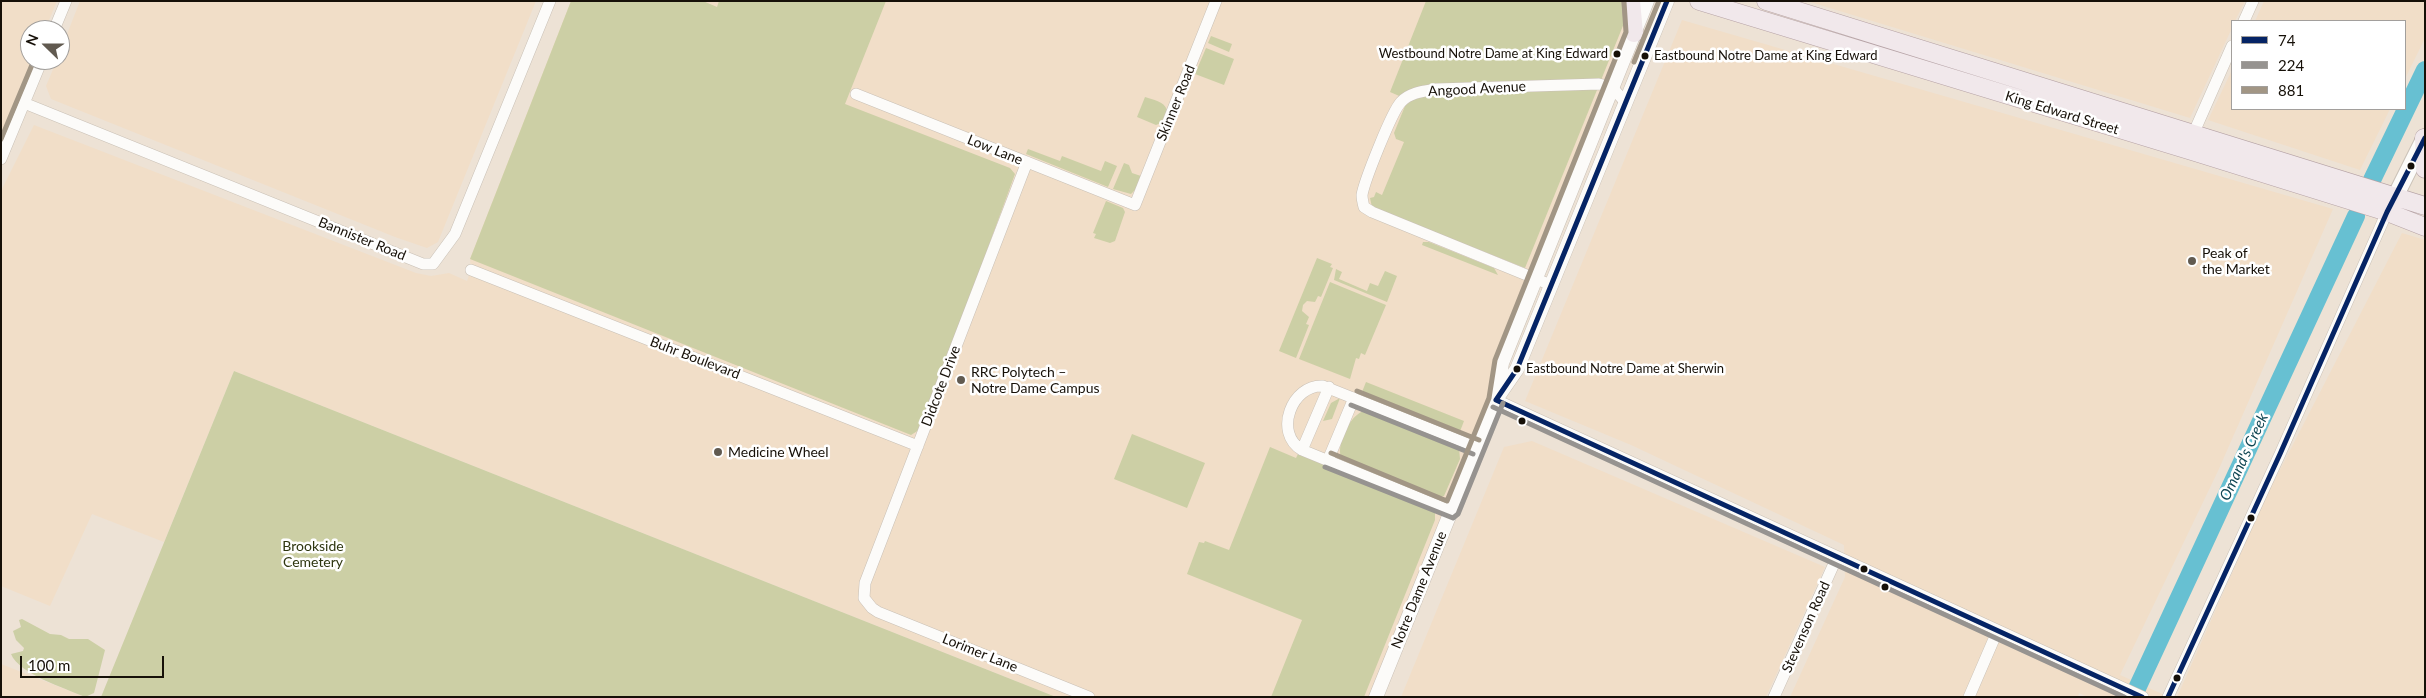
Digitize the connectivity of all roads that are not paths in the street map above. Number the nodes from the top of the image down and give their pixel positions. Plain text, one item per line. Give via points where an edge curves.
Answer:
1 (66, 1) edge
2 (550, 1) edge
3 (1216, 1) edge
4 (1631, 1) edge
5 (1647, 1) edge
6 (1667, 1) edge
7 (1699, 1) edge
8 (1766, 1) edge
9 (2253, 1) edge
10 (58, 20) edge
11 (2244, 20) edge
12 (1634, 33) junction
13 (2231, 48) edge
14 (38, 70) edge
15 (1612, 87) junction
16 (856, 94) dead end
17 (2076, 97) junction
18 (1625, 102) junction
19 (24, 103) junction
20 (2071, 115) junction
21 (2424, 138) edge
22 (2190, 142) junction
23 (1, 159) edge
24 (1026, 162) junction
25 (2289, 163) junction
26 (2425, 169) edge
27 (2284, 180) junction
28 (1135, 205) joint
29 (2391, 205) junction
30 (2425, 206) edge
31 (2425, 227) edge
32 (1555, 229) junction
33 (1571, 236) junction
34 (471, 270) dead end
35 (1535, 279) junction
36 (1551, 286) junction
37 (1329, 387) junction
38 (1354, 398) junction
39 (1496, 400) junction
40 (918, 446) junction
41 (1476, 447) junction
42 (1302, 450) junction
43 (1328, 460) junction
44 (1451, 511) junction
45 (1837, 557) junction
46 (872, 608) joint
47 (1998, 632) junction
48 (1089, 697) edge
49 (1376, 697) edge
50 (1774, 697) edge
51 (1969, 697) edge
52 (2143, 697) edge
53 (2168, 697) edge

1 - 10 street
2 - 19 street, Bannister Road via 455,234 433,264 423,264
3 - 28 street, Skinner Road
4 - 12 main road
5 - 12 street, Notre Dame Avenue
6 - 18 street, Notre Dame Avenue
7 - 20 main road, King Edward Street
8 - 17 main road, King Edward Street
9 - 11 street
12 - 15 street, Notre Dame Avenue
13 - 22 street
14 - 19 street
15 - 18 street
15 - 32 street, Notre Dame Avenue
15 - 35 street, Angood Avenue via 1599,84 1424,91 1402,101 1363,190 1364,207 1372,212
16 - 24 street, Low Lane
17 - 20 main road
17 - 22 main road, King Edward Street
18 - 33 street, Notre Dame Avenue
19 - 23 street
20 - 22 main road, King Edward Street
21 - 26 main road
21 - 29 main road
22 - 25 main road, King Edward Street
22 - 27 main road, King Edward Street
24 - 28 street, Low Lane
24 - 40 street, Didcote Drive
25 - 27 main road
25 - 29 main road, King Edward Street
27 - 29 main road, King Edward Street
29 - 30 main road
29 - 31 main road, King Edward Street
29 - 53 street
32 - 33 street
32 - 35 street, Notre Dame Avenue
33 - 36 street, Notre Dame Avenue
34 - 40 street, Buhr Boulevard
35 - 36 street, Angood Avenue
35 - 39 street, Notre Dame Avenue via 1502,363
36 - 39 street, Notre Dame Avenue via 1517,369
37 - 38 street
37 - 42 street
37 - 42 street via 1311,386 1300,394 1294,404 1287,433 1293,444
38 - 41 street
38 - 43 street
39 - 41 street, Notre Dame Avenue
39 - 45 street
40 - 46 street, Didcote Drive via 865,583 864,598
41 - 44 street, Notre Dame Avenue
42 - 43 street
43 - 44 street
44 - 49 street, Notre Dame Avenue
45 - 47 street
45 - 50 street, Stevenson Road
46 - 48 street, Lorimer Lane
47 - 51 street
47 - 52 street

